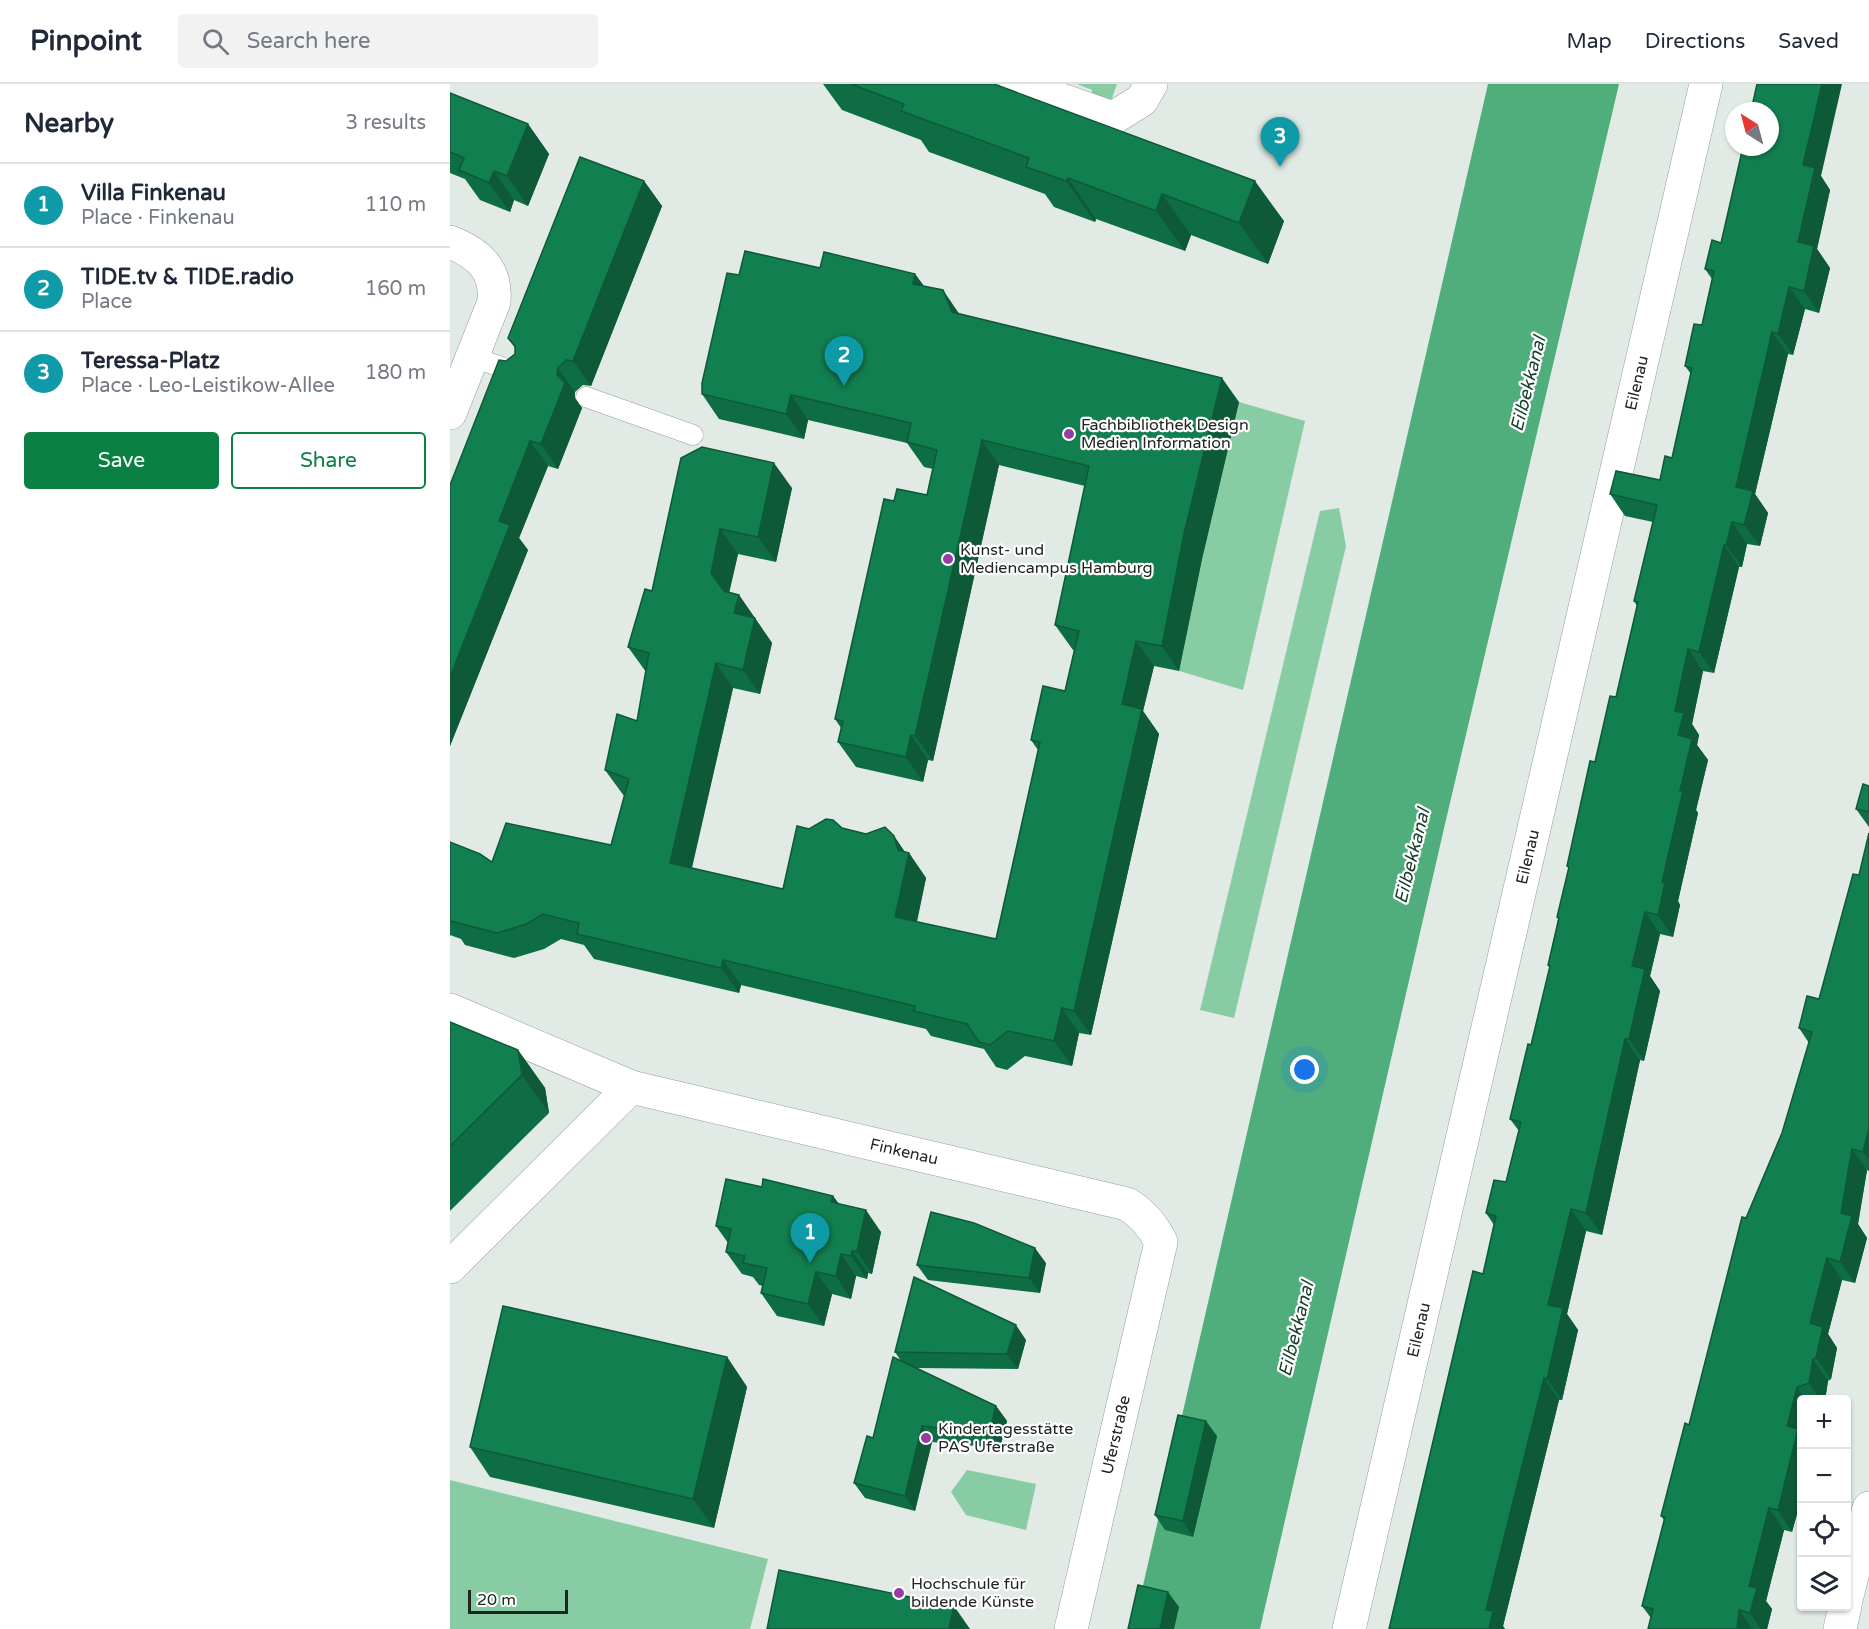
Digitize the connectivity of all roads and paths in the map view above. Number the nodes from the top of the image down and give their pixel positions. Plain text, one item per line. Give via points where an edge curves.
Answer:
1 (1016, 84) edge
2 (1151, 84) edge
3 (1706, 84) edge
4 (450, 242) edge
5 (473, 357) junction
6 (521, 374) edge
7 (586, 397) dead end
8 (450, 413) edge
9 (693, 435) dead end
10 (450, 1010) edge
11 (631, 1088) junction
12 (1161, 1242) joint
13 (450, 1268) edge
14 (1869, 1508) edge
15 (1851, 1580) edge
16 (1844, 1611) edge
17 (1071, 1629) edge
18 (1349, 1629) edge
19 (1840, 1629) edge

1 - 2 street via 1113,118 1142,100
3 - 18 street, Eilenau
4 - 5 street via 478,257 492,282 494,302
5 - 6 lane
5 - 8 street
7 - 9 lane
10 - 11 street, Finkenau
11 - 12 street, Finkenau via 1126,1204 1147,1221
11 - 13 street
12 - 17 street, Uferstraße
14 - 15 street
16 - 19 street

